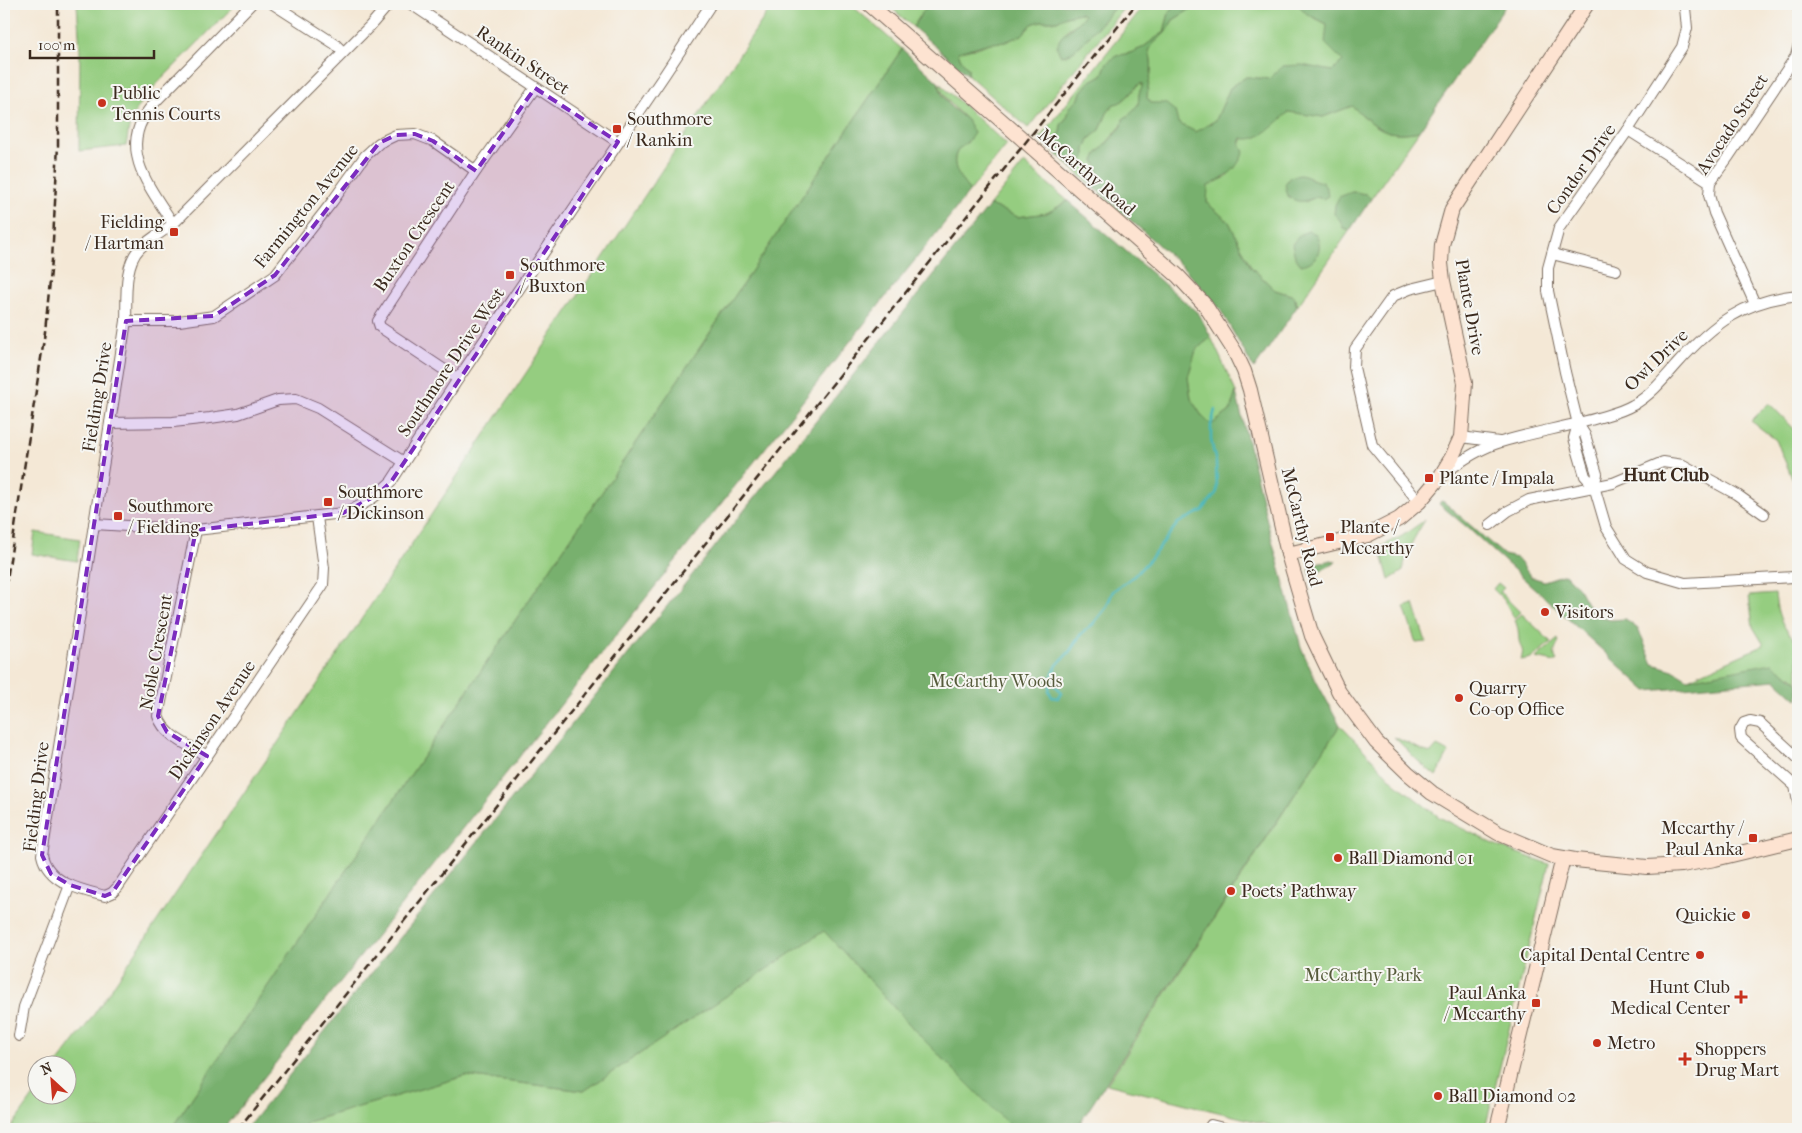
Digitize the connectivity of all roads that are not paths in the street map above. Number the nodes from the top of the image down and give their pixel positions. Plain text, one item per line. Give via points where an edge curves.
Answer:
1 (251, 4) edge
2 (273, 4) edge
3 (389, 4) edge
4 (411, 4) edge
5 (711, 4) edge
6 (870, 4) edge
7 (1588, 4) edge
8 (1683, 4) edge
9 (1797, 4) edge
10 (1798, 8) edge
11 (1798, 48) edge
12 (343, 52) junction
13 (535, 88) junction
14 (1628, 130) junction
15 (618, 142) junction
16 (476, 171) junction
17 (1710, 182) junction
18 (173, 224) junction
19 (1552, 254) junction
20 (1616, 270) dead end
21 (1443, 281) junction
22 (1798, 295) edge
23 (1755, 304) junction
24 (126, 321) junction
25 (458, 379) junction
26 (110, 423) junction
27 (1578, 424) junction
28 (1461, 437) junction
29 (1500, 442) junction
30 (404, 462) junction
31 (1440, 477) junction
32 (1594, 486) junction
33 (1420, 502) junction
34 (1764, 514) dead end
35 (317, 517) junction
36 (94, 524) junction
37 (1490, 525) dead end
38 (196, 530) junction
39 (1288, 554) junction
40 (1797, 577) edge
41 (207, 756) junction
42 (1798, 758) edge
43 (1797, 785) edge
44 (1798, 802) edge
45 (1798, 839) edge
46 (1563, 858) junction
47 (70, 885) junction
48 (19, 1036) dead end
49 (1209, 1129) edge
50 (1227, 1129) edge
51 (1497, 1129) edge

1 - 18 street via 158,99 145,115 138,133 136,152 140,170
2 - 12 street
3 - 12 street, Fielding Drive
4 - 13 street, Rankin Street
5 - 15 street, Southmore Drive West
6 - 39 street, McCarthy Road via 1178,276 1205,305 1235,352 1246,378
7 - 21 street, Plante Drive via 1452,209 1442,245
8 - 14 street, Condor Drive via 1686,28 1682,47
9 - 10 street
11 - 17 street, Avocado Street
12 - 18 street, Fielding Drive
13 - 15 street, Rankin Street
13 - 16 street, Buxton Crescent
14 - 17 street
14 - 19 street, Condor Drive via 1559,228
15 - 25 street, Southmore Drive West
16 - 24 street, Farmington Avenue via 433,141 415,134 396,135 379,143 365,156 275,275 214,316 179,321
16 - 25 street, Buxton Crescent via 378,321 380,327
17 - 23 street, Avocado Street via 1709,195 1714,213
18 - 24 street, Fielding Drive via 140,248 130,265
19 - 20 street
19 - 27 street, Condor Drive via 1548,291
21 - 28 street, Plante Drive via 1465,383
21 - 33 street via 1393,296 1355,349 1354,367 1372,445
22 - 23 street, Owl Drive
23 - 27 street, Owl Drive via 1728,317 1697,342 1660,384 1633,405
24 - 26 street, Fielding Drive
25 - 30 street, Southmore Drive West
26 - 30 street via 210,418 238,414 278,400 296,400 318,408
26 - 36 street, Fielding Drive
27 - 29 street, Owl Drive
27 - 32 street, Condor Drive via 1585,435 1597,474
28 - 29 street, Owl Drive
28 - 31 street, Plante Drive
29 - 31 street, Owl Drive via 1460,462
30 - 35 street, Southmore Drive West via 391,482 360,507
31 - 33 street, Plante Drive
32 - 34 street via 1613,483 1663,462 1683,464
32 - 37 street via 1529,500
32 - 40 street, Condor Drive via 1606,528 1626,559 1647,572 1685,583
33 - 39 street, Plante Drive via 1373,534
35 - 38 street, Southmore Drive West
35 - 41 street, Dickinson Avenue via 324,585
36 - 38 street, Southmore Drive West
36 - 47 street, Fielding Drive via 42,855 51,874
38 - 41 street, Noble Crescent via 158,716 167,732
39 - 46 street, McCarthy Road via 1316,645 1339,692 1376,742 1424,787 1462,812 1498,833
41 - 47 street, Dickinson Avenue via 112,893 105,896
42 - 43 street via 1760,723 1744,723 1740,730 1741,738
43 - 44 street
45 - 46 street, McCarthy Road via 1674,866 1647,868
46 - 51 street
47 - 48 street via 24,1007
49 - 50 street via 1211,1125

